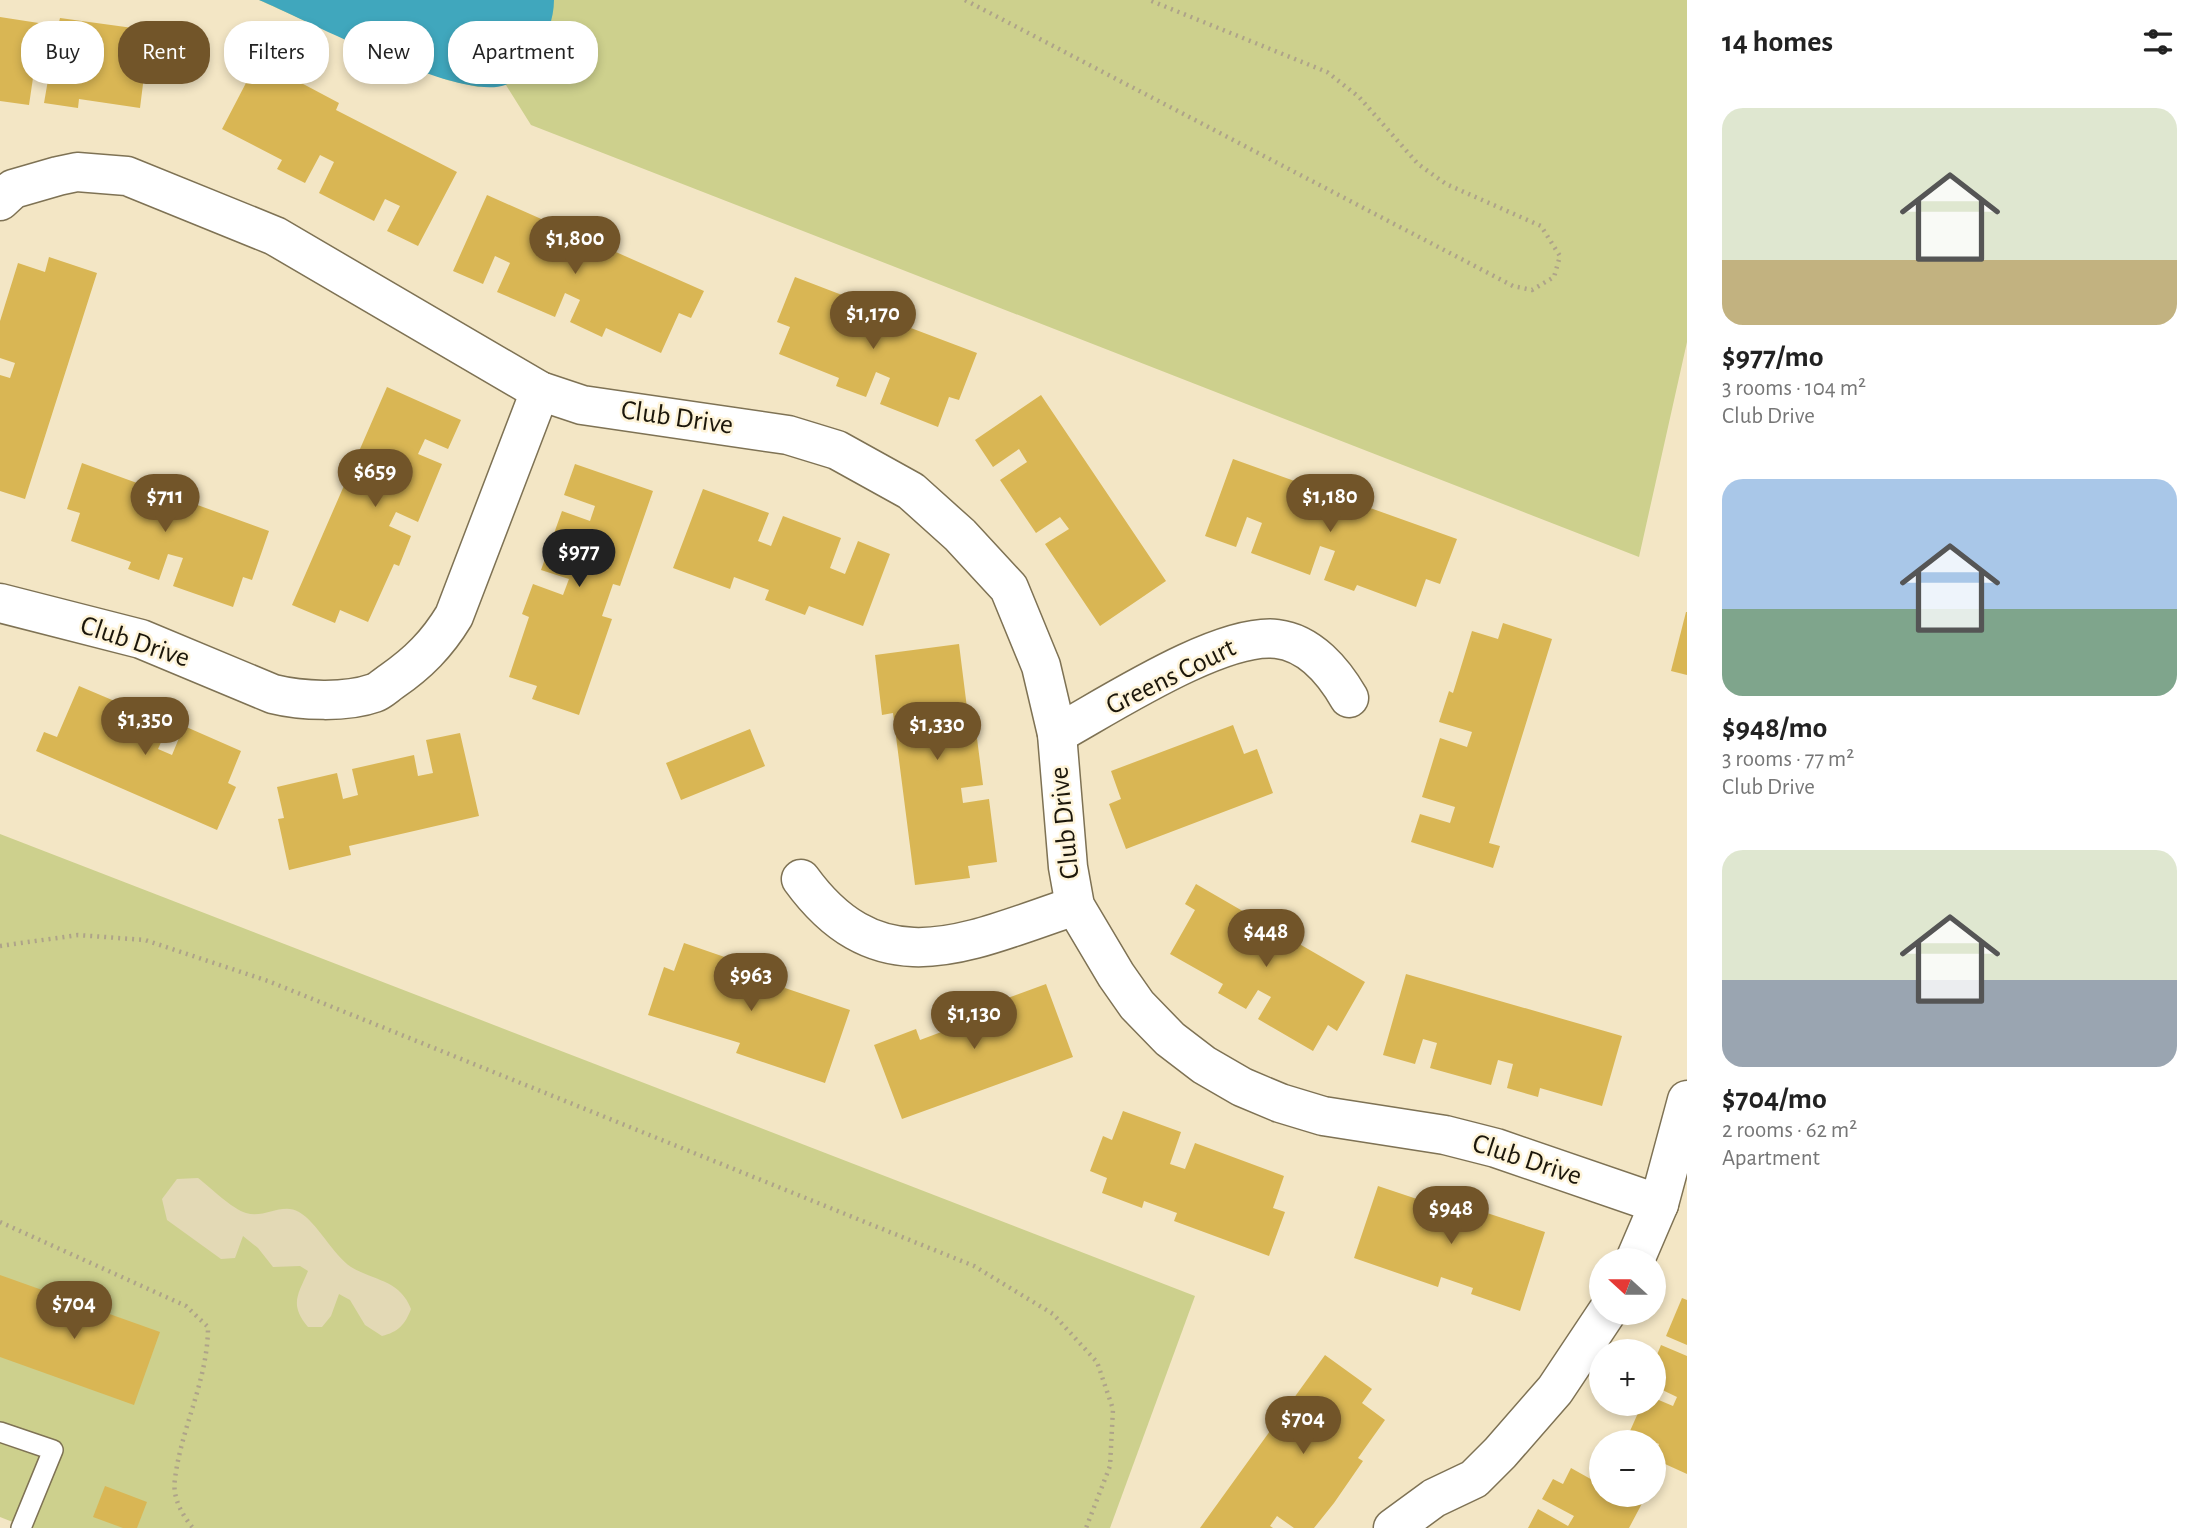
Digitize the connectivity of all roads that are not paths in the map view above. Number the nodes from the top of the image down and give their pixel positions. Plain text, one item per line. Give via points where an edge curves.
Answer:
1 (0, 201) edge
2 (540, 391) junction
3 (0, 603) edge
4 (1349, 698) dead end
5 (1057, 734) junction
6 (802, 879) dead end
7 (1075, 906) junction
8 (1687, 1100) edge
9 (1659, 1204) junction
10 (1640, 1248) edge
11 (1598, 1325) edge
12 (0, 1433) edge
13 (1434, 1513) edge
14 (21, 1528) edge
15 (1393, 1528) edge

1 - 2 street, Club Drive via 13,189 58,176 88,172 127,176 275,236
2 - 3 street, Club Drive via 454,616 419,662 374,693 324,701 293,699 141,639
2 - 5 street, Club Drive via 582,405 788,435 837,450 911,491 1009,588 1041,666
4 - 5 street, Greens Court via 1335,674 1310,653 1278,639 1241,640 1195,658
5 - 7 street, Club Drive
6 - 7 street via 840,922 887,945 963,943
7 - 9 street, Club Drive via 1137,1005 1203,1065 1242,1087 1323,1116 1446,1135 1496,1148
8 - 9 street
9 - 10 street
11 - 13 street via 1555,1390 1500,1453
12 - 14 lane via 53,1450
13 - 15 street

